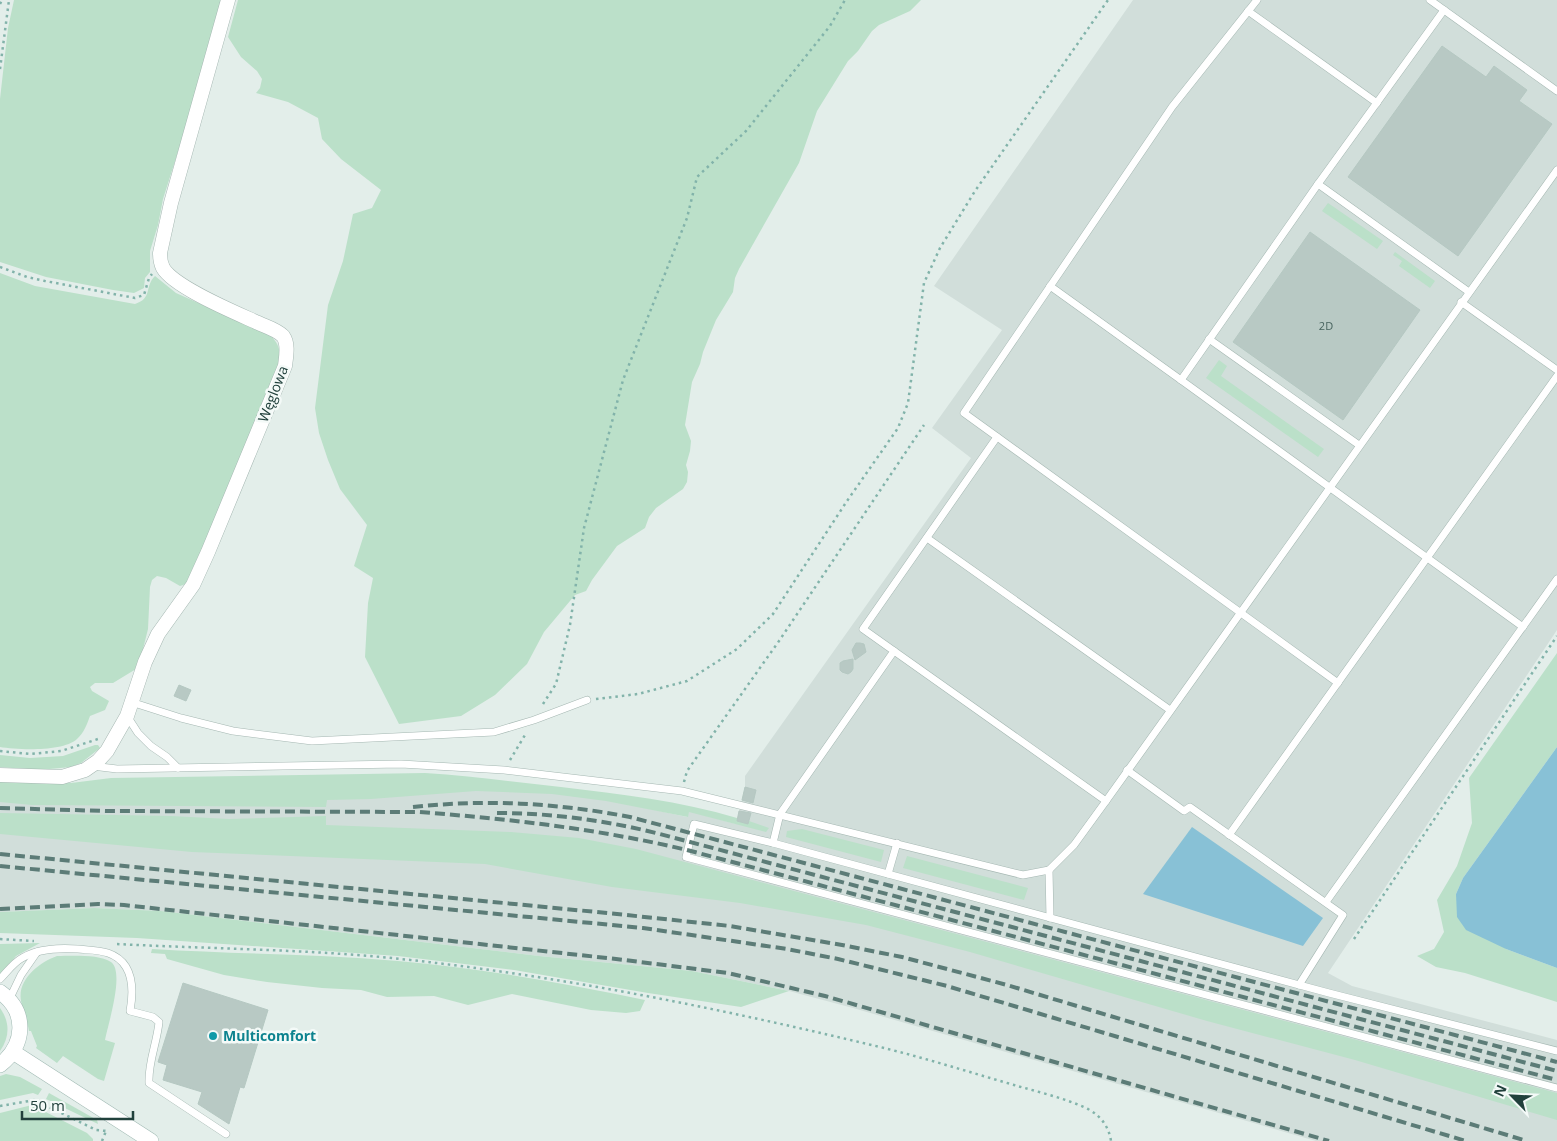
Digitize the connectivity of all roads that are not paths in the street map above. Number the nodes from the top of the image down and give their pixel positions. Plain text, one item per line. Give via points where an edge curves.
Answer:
1 (228, 0) edge
2 (1257, 0) edge
3 (1430, 0) edge
4 (1444, 10) junction
5 (1248, 11) junction
6 (1557, 91) edge
7 (1377, 103) junction
8 (1557, 170) edge
9 (1318, 184) junction
10 (1050, 286) junction
11 (1469, 292) junction
12 (1461, 302) junction
13 (1209, 339) junction
14 (1557, 370) edge
15 (1557, 376) edge
16 (1181, 380) junction
17 (997, 436) junction
18 (1359, 445) junction
19 (1330, 486) junction
20 (927, 538) junction
21 (1427, 558) junction
22 (1557, 579) edge
23 (1240, 612) junction
24 (1523, 627) junction
25 (894, 651) junction
26 (1338, 682) junction
27 (587, 700) road end
28 (131, 702) junction
29 (1170, 710) junction
30 (127, 716) junction
31 (91, 766) junction
32 (178, 768) junction
33 (1127, 770) junction
34 (0, 775) edge
35 (1106, 801) junction
36 (780, 814) junction
37 (1229, 835) junction
38 (773, 843) junction
39 (897, 843) junction
40 (1048, 870) junction
41 (888, 874) junction
42 (1326, 902) junction
43 (1050, 918) junction
44 (37, 952) junction
45 (0, 979) edge
46 (1300, 985) junction
47 (5, 996) edge
48 (1557, 1051) edge
49 (13, 1052) junction
50 (0, 1065) edge
51 (1557, 1088) edge
52 (226, 1134) dead end
53 (151, 1141) edge

1 - 28 street, Węglowa via 171,203 160,253 162,267 189,289 283,336 285,366 193,585 158,634 144,662
2 - 5 lane
3 - 4 lane
4 - 6 lane
4 - 7 lane
5 - 7 lane
5 - 10 lane via 1172,107
7 - 9 lane
8 - 11 lane
9 - 11 lane
9 - 13 lane
10 - 16 lane
10 - 17 lane via 964,413
11 - 12 lane
12 - 14 lane
12 - 18 lane
13 - 16 lane
13 - 18 lane
15 - 21 lane
16 - 19 lane
17 - 20 lane
17 - 23 lane
18 - 19 lane
19 - 21 lane
19 - 23 lane
20 - 25 lane via 863,629
20 - 29 lane
21 - 24 lane
21 - 26 lane
22 - 24 lane
23 - 26 lane
23 - 29 lane
24 - 42 lane
25 - 35 lane
25 - 36 lane
26 - 37 lane
27 - 28 lane via 494,732 312,741 232,731
28 - 30 street, Węglowa
29 - 33 lane
30 - 31 street, Węglowa via 107,751
30 - 32 lane via 138,733
31 - 32 lane
31 - 34 street via 62,777
32 - 36 lane via 401,764 472,767 682,791
33 - 35 lane
33 - 37 lane via 1184,811 1190,807
35 - 40 lane via 1074,845
36 - 38 lane
36 - 39 lane
37 - 42 lane
38 - 41 lane
38 - 51 lane via 694,824 686,857
39 - 40 lane via 1023,875
39 - 41 lane
40 - 43 lane
41 - 43 lane
42 - 46 lane via 1344,915
43 - 46 lane
44 - 45 lane via 22,958
44 - 47 lane
44 - 52 lane via 59,948 99,951 120,960 131,977 133,996 130,1011 153,1017 159,1022 148,1070 149,1083
46 - 48 lane
47 - 49 street via 18,1017 20,1028
49 - 50 street
49 - 53 street

